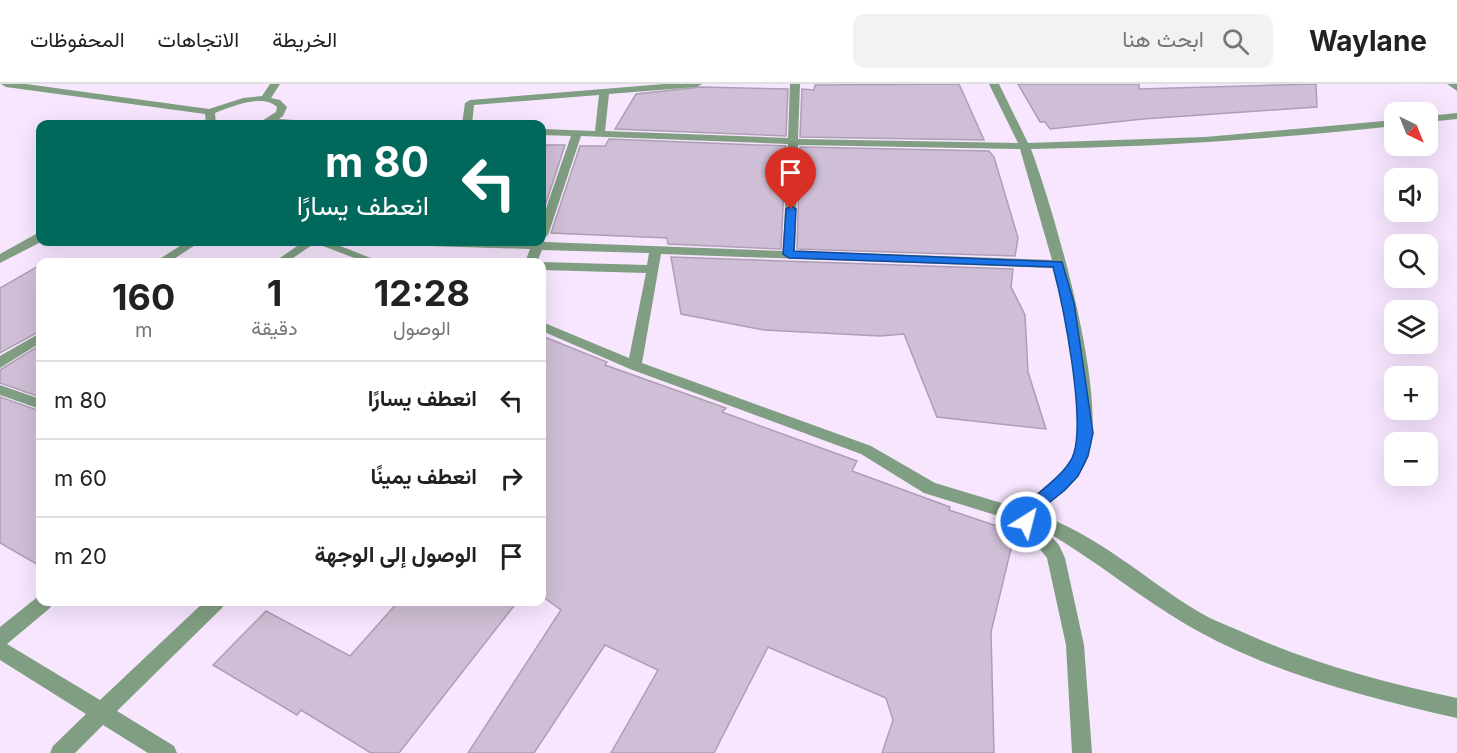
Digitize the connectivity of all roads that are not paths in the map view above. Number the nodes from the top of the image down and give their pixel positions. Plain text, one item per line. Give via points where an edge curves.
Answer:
1 (6, 84) edge
2 (275, 84) edge
3 (697, 84) edge
4 (795, 84) edge
5 (994, 84) edge
6 (1452, 84) edge
7 (632, 87) edge
8 (1457, 88) edge
9 (604, 93) junction
10 (266, 98) junction
11 (210, 112) junction
12 (1457, 116) edge
13 (1438, 119) edge
14 (211, 120) edge
15 (271, 120) edge
16 (467, 120) edge
17 (1384, 124) edge
18 (546, 132) edge
19 (577, 134) junction
20 (600, 134) junction
21 (795, 141) junction
22 (1025, 146) junction
23 (546, 221) edge
24 (36, 239) edge
25 (546, 242) edge
26 (187, 246) edge
27 (304, 246) edge
28 (331, 246) edge
29 (656, 250) junction
30 (789, 254) junction
31 (167, 258) edge
32 (286, 258) edge
33 (364, 258) edge
34 (0, 259) edge
35 (1058, 264) junction
36 (546, 266) edge
37 (651, 269) junction
38 (546, 328) edge
39 (36, 340) edge
40 (0, 363) edge
41 (635, 366) junction
42 (0, 390) edge
43 (36, 403) edge
44 (1027, 517) junction
45 (40, 606) edge
46 (212, 606) edge
47 (0, 638) edge
48 (0, 650) edge
49 (1457, 708) edge
50 (101, 713) junction
51 (60, 753) edge
52 (167, 753) edge
53 (1082, 753) edge

1 - 11 street
2 - 10 street
3 - 7 street
4 - 21 street
5 - 22 street
6 - 8 street
7 - 9 street
9 - 16 street via 470,103
9 - 20 street
10 - 11 street via 241,100
10 - 15 street via 282,107 280,114
11 - 14 street
12 - 13 street
17 - 22 street via 1257,137
18 - 19 street
19 - 20 street
19 - 23 street
20 - 21 street
21 - 22 street
21 - 30 street
22 - 35 street
24 - 34 street
25 - 29 street
26 - 31 street
27 - 32 street
28 - 33 street
29 - 30 street
29 - 37 street
30 - 35 street
35 - 44 street via 1070,313 1086,433 1073,472 1029,510
36 - 37 street
37 - 41 street
38 - 41 street
39 - 40 street
41 - 44 street via 866,450 930,488
42 - 43 street
44 - 49 street via 1066,533 1194,619 1234,640 1282,660 1382,691
44 - 53 street via 1029,528 1056,558 1075,645
45 - 47 street
46 - 50 street
48 - 50 street
50 - 51 street
50 - 52 street

